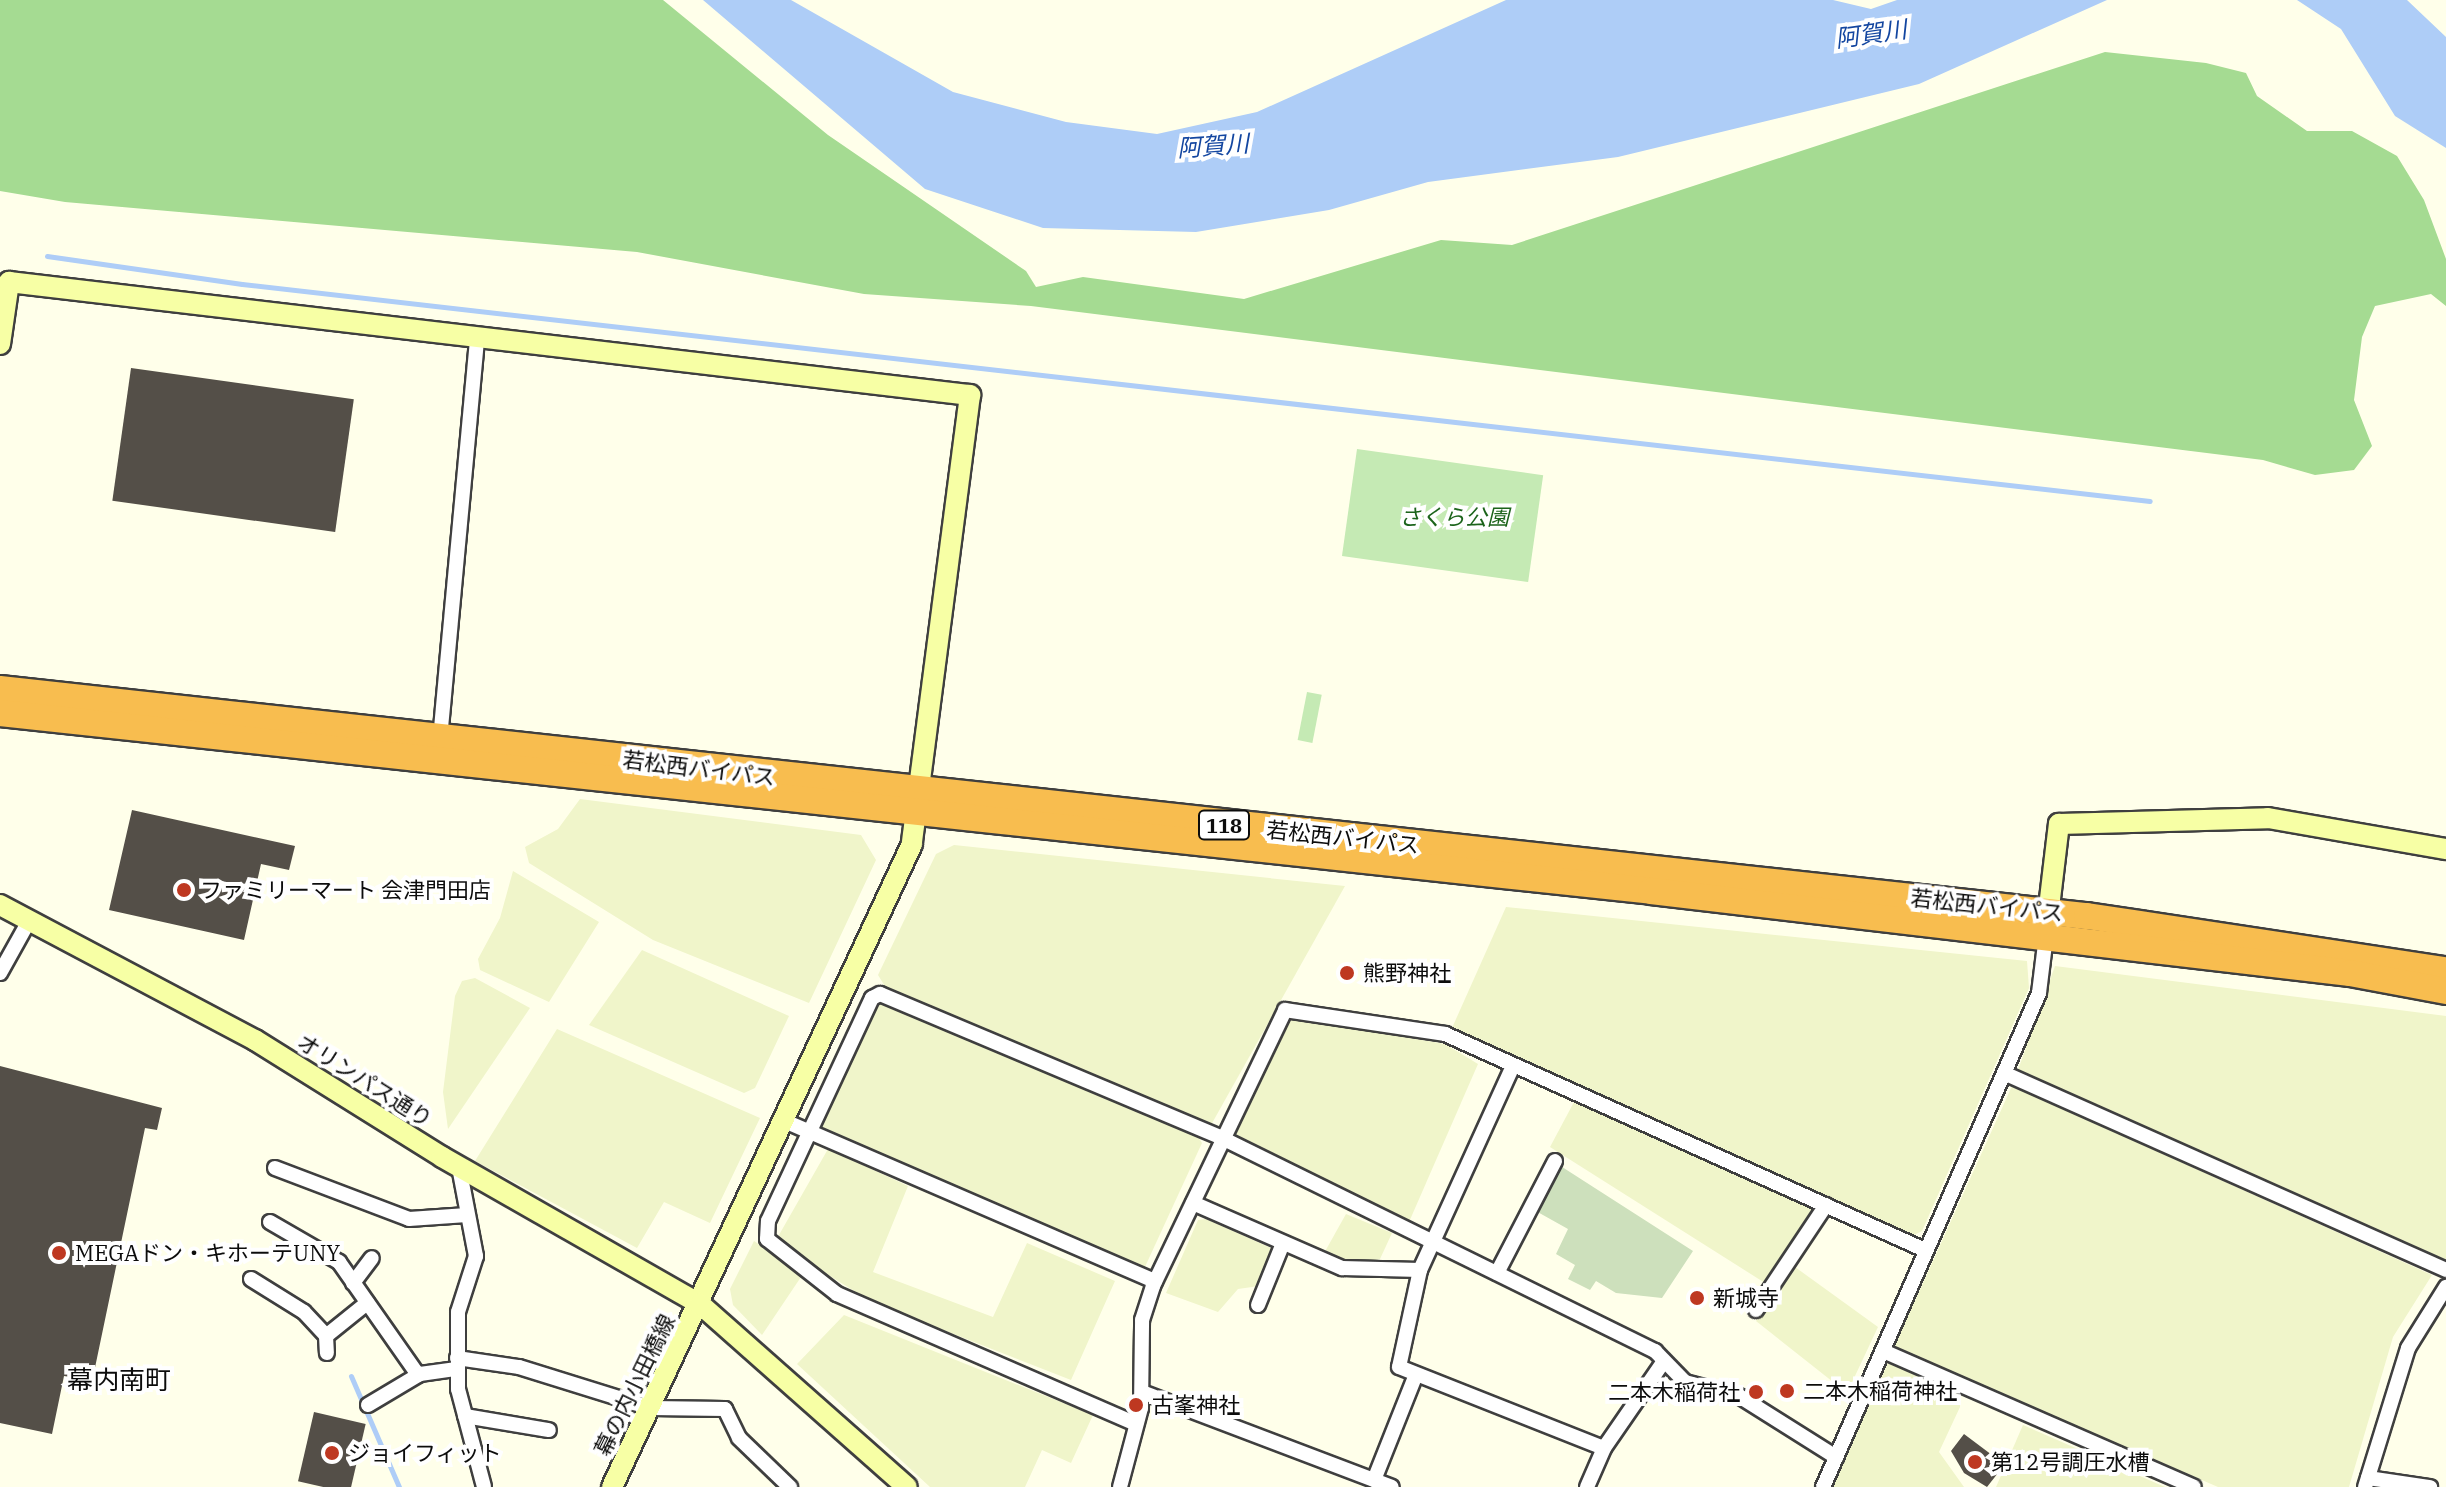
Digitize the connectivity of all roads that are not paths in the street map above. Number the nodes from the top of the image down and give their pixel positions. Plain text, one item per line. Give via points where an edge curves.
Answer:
1 (477, 337) junction
2 (0, 344) edge
3 (0, 689) edge
4 (0, 713) edge
5 (440, 739) junction
6 (920, 805) junction
7 (2446, 849) edge
8 (0, 905) edge
9 (29, 921) junction
10 (2047, 924) junction
11 (2446, 970) edge
12 (0, 973) edge
13 (2446, 991) edge
14 (1513, 1066) junction
15 (2006, 1074) junction
16 (787, 1122) junction
17 (811, 1132) junction
18 (1220, 1137) junction
19 (1555, 1161) dead end
20 (459, 1167) junction
21 (275, 1168) dead end
22 (1193, 1203) junction
23 (1826, 1205) junction
24 (467, 1215) junction
25 (270, 1222) dead end
26 (1434, 1241) junction
27 (1283, 1243) junction
28 (1925, 1250) junction
29 (372, 1258) dead end
30 (1420, 1270) junction
31 (2446, 1270) edge
32 (1497, 1273) junction
33 (251, 1279) dead end
34 (1155, 1281) junction
35 (353, 1283) junction
36 (2446, 1287) edge
37 (367, 1303) junction
38 (700, 1304) junction
39 (1258, 1305) dead end
40 (1756, 1310) dead end
41 (326, 1336) junction
42 (1883, 1351) junction
43 (327, 1353) dead end
44 (457, 1363) junction
45 (1662, 1364) junction
46 (418, 1375) junction
47 (1415, 1377) junction
48 (1142, 1392) junction
49 (368, 1405) dead end
50 (651, 1408) junction
51 (465, 1416) junction
52 (1136, 1424) junction
53 (549, 1430) dead end
54 (1604, 1448) junction
55 (1836, 1457) junction
56 (1374, 1480) junction
57 (2367, 1482) edge
58 (901, 1485) edge
59 (484, 1487) edge
60 (612, 1487) edge
61 (790, 1487) edge
62 (1120, 1487) edge
63 (1392, 1487) edge
64 (1587, 1487) edge
65 (1823, 1487) edge
66 (2194, 1487) edge
67 (2430, 1487) edge

1 - 2 street via 9,282
1 - 5 street
1 - 6 street, 幕の内小田橋線 via 970,395
3 - 5 highway, 若松西バイパス / 118
4 - 6 highway, 若松西バイパス / 118
5 - 6 highway, 若松西バイパス / 118
6 - 10 highway, 若松西バイパス / 118
6 - 16 street, 幕の内小田橋線 via 912,844
7 - 10 street via 2268,818 2059,824
8 - 9 street, オリンパス通り
9 - 12 street
9 - 20 street, オリンパス通り via 255,1040
10 - 11 highway, 若松西バイパス / 118 via 2263,938
10 - 13 highway, 若松西バイパス / 118
10 - 15 street via 2039,993
14 - 18 street via 1445,1034 1285,1010
14 - 23 street
14 - 26 street
15 - 28 street
15 - 31 street
16 - 17 street
16 - 38 street, 幕の内小田橋線
17 - 18 street via 872,998 880,994
17 - 34 street
17 - 52 street via 768,1221 767,1239 792,1263 877,1313
18 - 22 street
18 - 26 street
19 - 32 street
20 - 24 street
20 - 38 street, オリンパス通り
21 - 24 street via 409,1219
22 - 27 street
22 - 34 street
23 - 28 street
23 - 40 street
24 - 44 street via 476,1256 458,1312
25 - 35 street via 339,1262
26 - 30 street
26 - 32 street
27 - 30 street via 1358,1272 1381,1266
27 - 39 street
28 - 42 street
29 - 35 street
30 - 47 street via 1399,1367
32 - 45 street via 1655,1351
33 - 41 street via 304,1312
34 - 48 street via 1142,1320
35 - 37 street
36 - 57 street via 2408,1348
37 - 41 street
37 - 46 street
38 - 50 street, 幕の内小田橋線
38 - 58 street, オリンパス通り
41 - 43 street
42 - 55 street
42 - 66 street
44 - 46 street
44 - 50 street via 519,1367
44 - 51 street
45 - 54 street
45 - 55 street via 1685,1382 1739,1396
46 - 49 street
47 - 54 street
47 - 56 street
48 - 52 street
48 - 56 street
50 - 60 street, 幕の内小田橋線
50 - 61 street via 725,1409 739,1438
51 - 53 street
51 - 59 street
52 - 62 street
54 - 64 street
55 - 65 street
56 - 63 street
57 - 67 street

